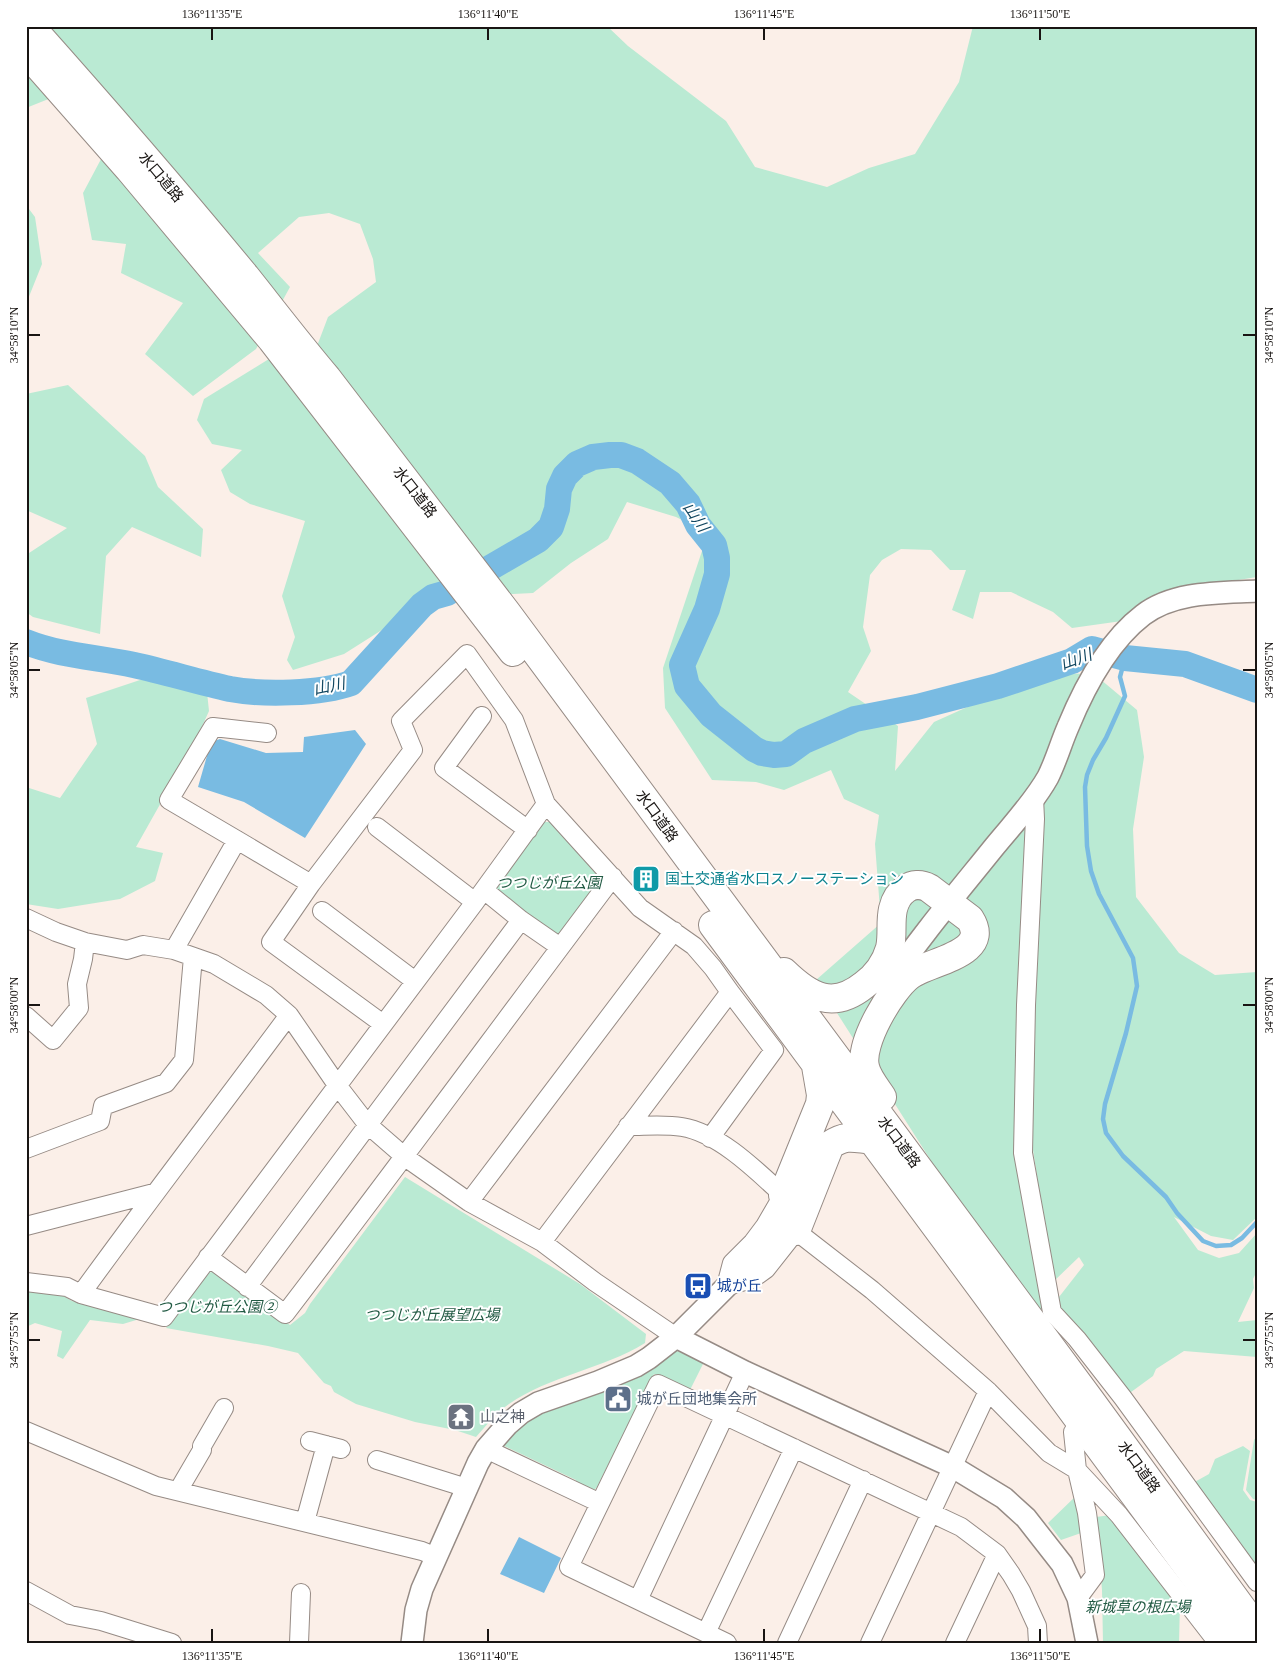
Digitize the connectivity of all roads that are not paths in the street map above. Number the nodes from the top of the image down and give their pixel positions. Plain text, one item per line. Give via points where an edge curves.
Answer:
1 (30, 26) edge
2 (26, 52) edge
3 (451, 554) junction
4 (1257, 591) edge
5 (490, 606) junction
6 (482, 716) dead end
7 (267, 733) dead end
8 (1034, 798) junction
9 (546, 804) junction
10 (377, 828) dead end
11 (528, 830) junction
12 (237, 840) junction
13 (612, 877) junction
14 (311, 884) junction
15 (480, 896) junction
16 (949, 903) junction
17 (322, 911) dead end
18 (26, 918) edge
19 (521, 920) junction
20 (674, 931) junction
21 (85, 942) junction
22 (560, 947) junction
23 (174, 950) junction
24 (760, 956) junction
25 (193, 957) junction
26 (415, 982) junction
27 (730, 992) junction
28 (26, 1016) edge
29 (289, 1016) junction
30 (383, 1024) junction
31 (853, 1052) dead end
32 (816, 1066) junction
33 (337, 1085) junction
34 (832, 1105) dead end
35 (367, 1124) junction
36 (628, 1126) junction
37 (710, 1138) junction
38 (872, 1140) junction
39 (26, 1149) edge
40 (405, 1157) junction
41 (916, 1165) junction
42 (154, 1193) junction
43 (783, 1195) junction
44 (469, 1202) junction
45 (26, 1226) edge
46 (796, 1230) junction
47 (542, 1242) junction
48 (208, 1257) junction
49 (26, 1282) edge
50 (247, 1286) junction
51 (726, 1286) junction
52 (81, 1294) junction
53 (676, 1337) junction
54 (745, 1372) junction
55 (988, 1391) junction
56 (224, 1408) dead end
57 (726, 1415) junction
58 (26, 1431) edge
59 (1073, 1432) dead end
60 (326, 1445) dead end
61 (486, 1448) junction
62 (794, 1448) junction
63 (377, 1460) dead end
64 (952, 1467) junction
65 (1077, 1470) junction
66 (863, 1480) junction
67 (467, 1488) junction
68 (178, 1490) junction
69 (600, 1503) junction
70 (931, 1512) junction
71 (305, 1522) junction
72 (997, 1554) junction
73 (437, 1557) junction
74 (1252, 1577) edge
75 (26, 1591) edge
76 (301, 1593) dead end
77 (1078, 1598) junction
78 (638, 1600) junction
79 (1257, 1628) edge
80 (706, 1633) junction
81 (172, 1643) edge
82 (299, 1643) edge
83 (412, 1643) edge
84 (727, 1643) edge
85 (787, 1643) edge
86 (870, 1643) edge
87 (955, 1643) edge
88 (1038, 1643) edge
89 (1087, 1643) edge
90 (1218, 1643) edge
91 (1244, 1643) edge

1 - 3 highway, 水口道路 via 121,129 327,378
2 - 3 highway, 水口道路 via 129,169
3 - 5 highway, 水口道路
4 - 8 street via 1175,599 1143,615 1118,640 1087,686 1048,776
5 - 24 highway, 水口道路
5 - 32 highway, 水口道路 via 535,680
6 - 11 street via 444,768
7 - 12 street via 213,727 169,800
8 - 16 street
8 - 74 street via 1023,1153 1052,1312 1059,1328 1077,1339 1123,1398
9 - 11 street
9 - 13 street
9 - 14 street via 514,720 467,654 400,720 413,750
10 - 15 street
11 - 15 street
12 - 14 street
12 - 23 street
13 - 20 street via 640,908
13 - 22 street
14 - 30 street via 271,942
15 - 19 street
15 - 26 street
16 - 24 highway via 925,885 907,887 892,912 890,949 884,961 871,979 844,998 810,994 775,964
16 - 31 street via 880,996
16 - 41 highway via 970,919 974,926 973,942 960,953 910,975 880,1012 864,1060 869,1076 917,1151
17 - 26 street
18 - 21 street
19 - 22 street
19 - 35 street
20 - 27 street via 694,946
20 - 44 street
21 - 23 street via 127,950 143,945
21 - 28 street via 77,984 79,1008 53,1040
22 - 40 street
23 - 25 street
24 - 41 highway, 水口道路
25 - 29 street via 237,976 266,995
25 - 39 street via 184,1060 178,1070 166,1083 102,1106 100,1121
26 - 30 street
27 - 36 street
27 - 37 street via 774,1050
29 - 33 street
29 - 42 street
30 - 33 street
32 - 38 highway, 水口道路
32 - 43 highway via 820,1104
33 - 35 street
33 - 48 street
34 - 51 street via 792,1207 765,1248
35 - 40 street
35 - 50 street
36 - 37 street via 684,1128
36 - 47 street
37 - 43 street via 744,1160
38 - 46 highway via 848,1136 830,1145
38 - 91 highway, 水口道路
40 - 44 street
40 - 50 street via 285,1314
41 - 79 highway, 水口道路
42 - 45 street
42 - 52 street
43 - 51 street via 754,1242 732,1263
44 - 47 street
46 - 51 street via 766,1269 752,1279
46 - 55 street via 872,1290
47 - 53 street
48 - 50 street
48 - 52 street via 164,1317
49 - 52 street via 67,1287
51 - 53 street
53 - 54 street
53 - 61 street via 636,1366 538,1403 514,1419
54 - 57 street
54 - 64 street
55 - 64 street
55 - 65 street via 1049,1453
56 - 68 street
57 - 62 street
57 - 69 street via 658,1384
57 - 78 street
58 - 68 street via 156,1486
59 - 65 street
60 - 71 street
61 - 67 street
61 - 69 street
62 - 66 street
62 - 80 street
63 - 67 street
64 - 70 street
64 - 77 street via 1004,1498 1026,1518 1062,1564
65 - 77 street via 1090,1530 1095,1575
65 - 90 street via 1203,1614
66 - 70 street
66 - 85 street
67 - 73 street
68 - 71 street
69 - 78 street via 569,1567
70 - 72 street via 961,1527
70 - 86 street
71 - 73 street
72 - 87 street
72 - 88 street via 1029,1607 1037,1626
73 - 83 street via 422,1589
75 - 81 street via 70,1615
76 - 82 street
77 - 89 street
78 - 80 street
80 - 84 street

